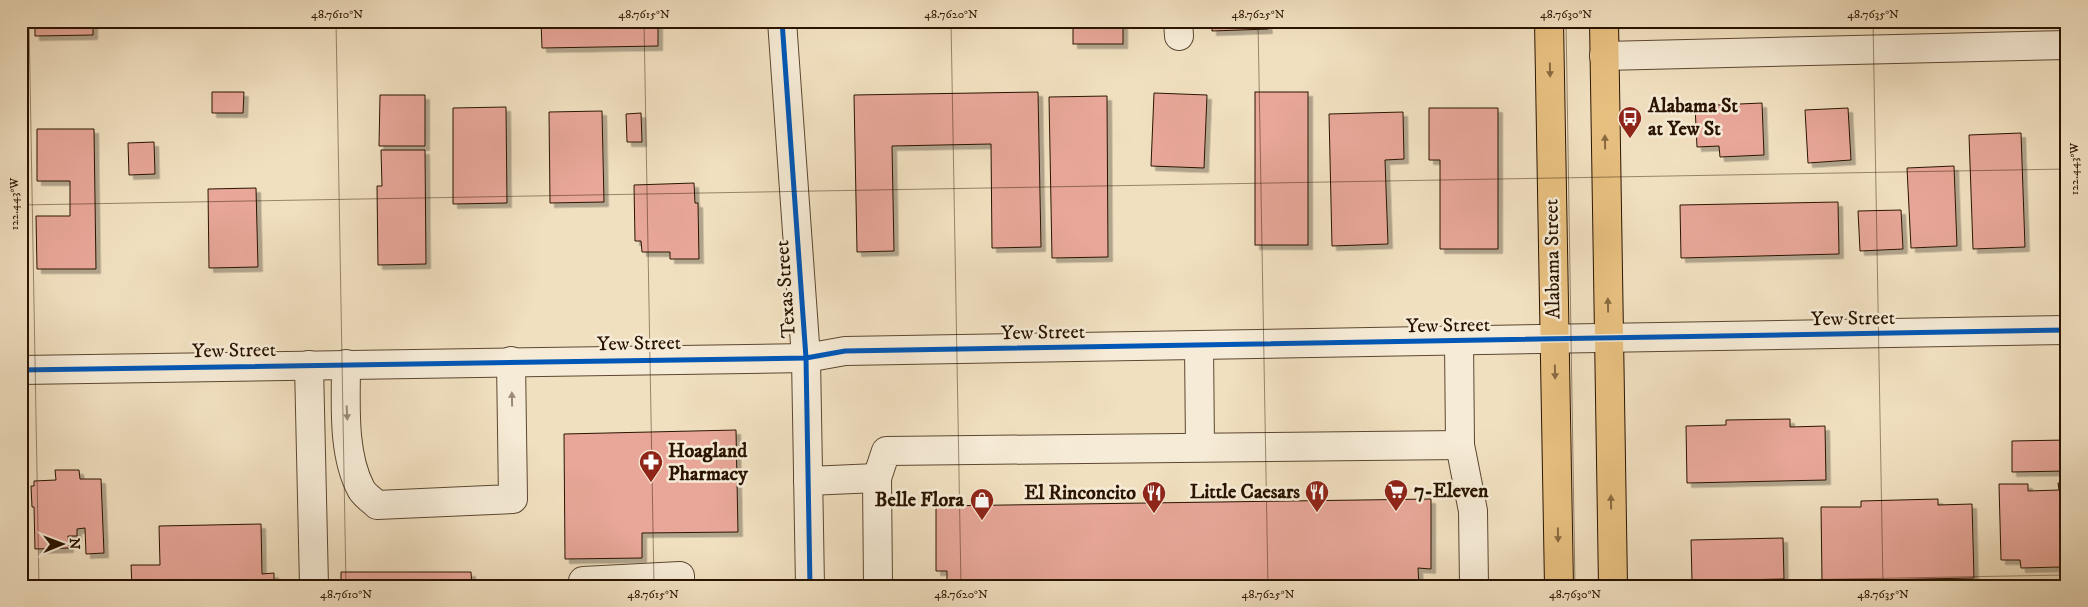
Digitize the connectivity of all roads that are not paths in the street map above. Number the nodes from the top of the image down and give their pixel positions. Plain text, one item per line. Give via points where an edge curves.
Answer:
1 (782, 21) edge
2 (1549, 21) edge
3 (1604, 21) edge
4 (2067, 45) edge
5 (1604, 56) junction
6 (2067, 330) edge
7 (1608, 338) junction
8 (1554, 339) junction
9 (1459, 341) junction
10 (1199, 345) junction
11 (806, 358) junction
12 (511, 361) junction
13 (346, 364) junction
14 (309, 365) junction
15 (21, 370) edge
16 (1460, 445) junction
17 (1200, 447) junction
18 (877, 478) junction
19 (808, 481) junction
20 (314, 586) edge
21 (584, 586) edge
22 (680, 586) edge
23 (810, 586) edge
24 (878, 586) edge
25 (1474, 586) edge
26 (1559, 586) edge
27 (1613, 586) edge

1 - 11 street, Texas Street
2 -> 8 main road, Alabama Street
3 - 5 main road
4 - 5 street
7 -> 5 main road
6 - 7 street, Yew Street
7 - 8 street, Yew Street
27 -> 7 main road
8 - 9 street, Yew Street
8 -> 26 main road, Alabama Street
9 - 10 street, Yew Street
9 - 16 street
10 - 11 street, Yew Street via 846,351
10 - 17 street
11 - 12 street, Yew Street
11 - 19 street, Texas Street
12 - 13 street, Yew Street
13 -> 12 street via 351,460 361,490 378,505 512,499
13 - 14 street, Yew Street
14 - 15 street, Yew Street
14 - 20 street
16 - 17 street
16 - 25 street via 1473,511
17 - 18 street via 886,451
18 - 19 street
18 - 24 street
19 - 23 street, Texas Street
21 - 22 street via 583,581 680,576

